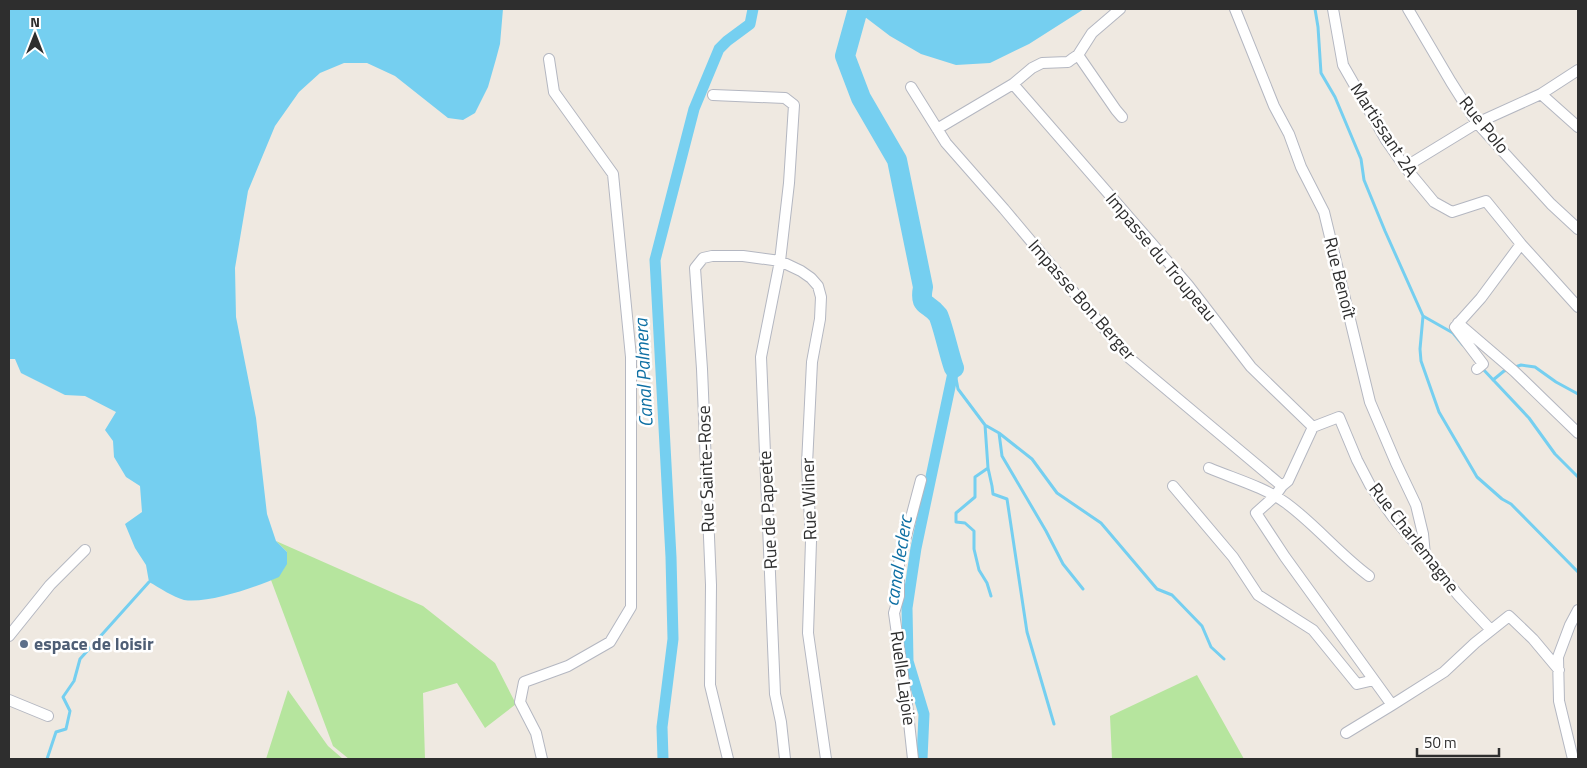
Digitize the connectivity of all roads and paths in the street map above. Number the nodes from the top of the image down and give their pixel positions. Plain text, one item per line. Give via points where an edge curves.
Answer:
1 (1120, 9) edge
2 (1235, 9) edge
3 (1333, 9) edge
4 (1408, 9) edge
5 (1078, 55) junction
6 (549, 59) dead end
7 (1578, 70) edge
8 (1013, 84) junction
9 (911, 87) dead end
10 (1541, 94) junction
11 (713, 95) dead end
12 (1122, 117) dead end
13 (1477, 122) junction
14 (1578, 126) edge
15 (937, 129) junction
16 (1405, 167) junction
17 (1578, 228) edge
18 (1521, 244) junction
19 (780, 261) junction
20 (1578, 307) edge
21 (1458, 323) junction
22 (1480, 366) dead end
23 (1313, 427) junction
24 (1578, 433) edge
25 (1210, 468) dead end
26 (921, 480) dead end
27 (1173, 486) dead end
28 (1282, 486) junction
29 (1275, 496) junction
30 (85, 550) dead end
31 (1425, 554) junction
32 (1369, 576) dead end
33 (1578, 610) edge
34 (1491, 630) junction
35 (9, 636) edge
36 (1559, 670) junction
37 (1374, 680) junction
38 (9, 700) edge
39 (1392, 705) junction
40 (48, 716) dead end
41 (1346, 733) dead end
42 (542, 759) edge
43 (728, 759) edge
44 (785, 759) edge
45 (826, 759) edge
46 (913, 759) edge
47 (1573, 759) edge

1 - 5 street via 1092,33
2 - 31 street, Rue Benoît via 1274,106 1324,212 1370,402 1416,505
3 - 16 street, Martissant 2A via 1343,65
4 - 13 street, Rue Polo
5 - 8 street via 1068,62 1042,63
5 - 12 street
6 - 42 street via 554,92 613,174 631,357 631,607 610,642 568,666 524,682 520,702 536,733
7 - 10 street
8 - 15 street
8 - 23 street, Impasse du Troupeau via 1188,285 1251,367
9 - 15 street, Impasse Bon Berger
10 - 13 street
10 - 14 street
11 - 19 street, Rue de Papeete via 785,98 794,106
13 - 16 street
13 - 17 street, Rue Polo
15 - 28 street, Impasse Bon Berger via 1128,357
16 - 18 street, Martissant 2A via 1434,202 1452,212 1486,201
18 - 20 street, Martissant 2A
18 - 21 street
19 - 43 street, Rue Sainte-Rose via 712,256 703,258 695,268 711,585 710,685
19 - 44 street, Rue de Papeete via 761,357 775,694 782,722
19 - 45 street, Rue Wilner via 811,278 821,297 812,362 807,464 811,541 808,633
21 - 22 street via 1455,326
21 - 24 street
23 - 28 street via 1288,481
23 - 31 street, Rue Charlemagne via 1338,417 1370,485
25 - 29 street
26 - 46 street, Ruelle Lajoie via 899,563 899,596 894,613
27 - 37 street via 1233,557 1258,595 1313,630 1357,684
28 - 29 street
29 - 32 street
29 - 37 street via 1256,513
30 - 35 street via 50,584
31 - 34 street, Rue Charlemagne
33 - 36 street via 1558,657
34 - 36 street via 1509,616
34 - 39 street via 1444,672
36 - 47 street via 1559,701
37 - 39 street
38 - 40 street
39 - 41 street

